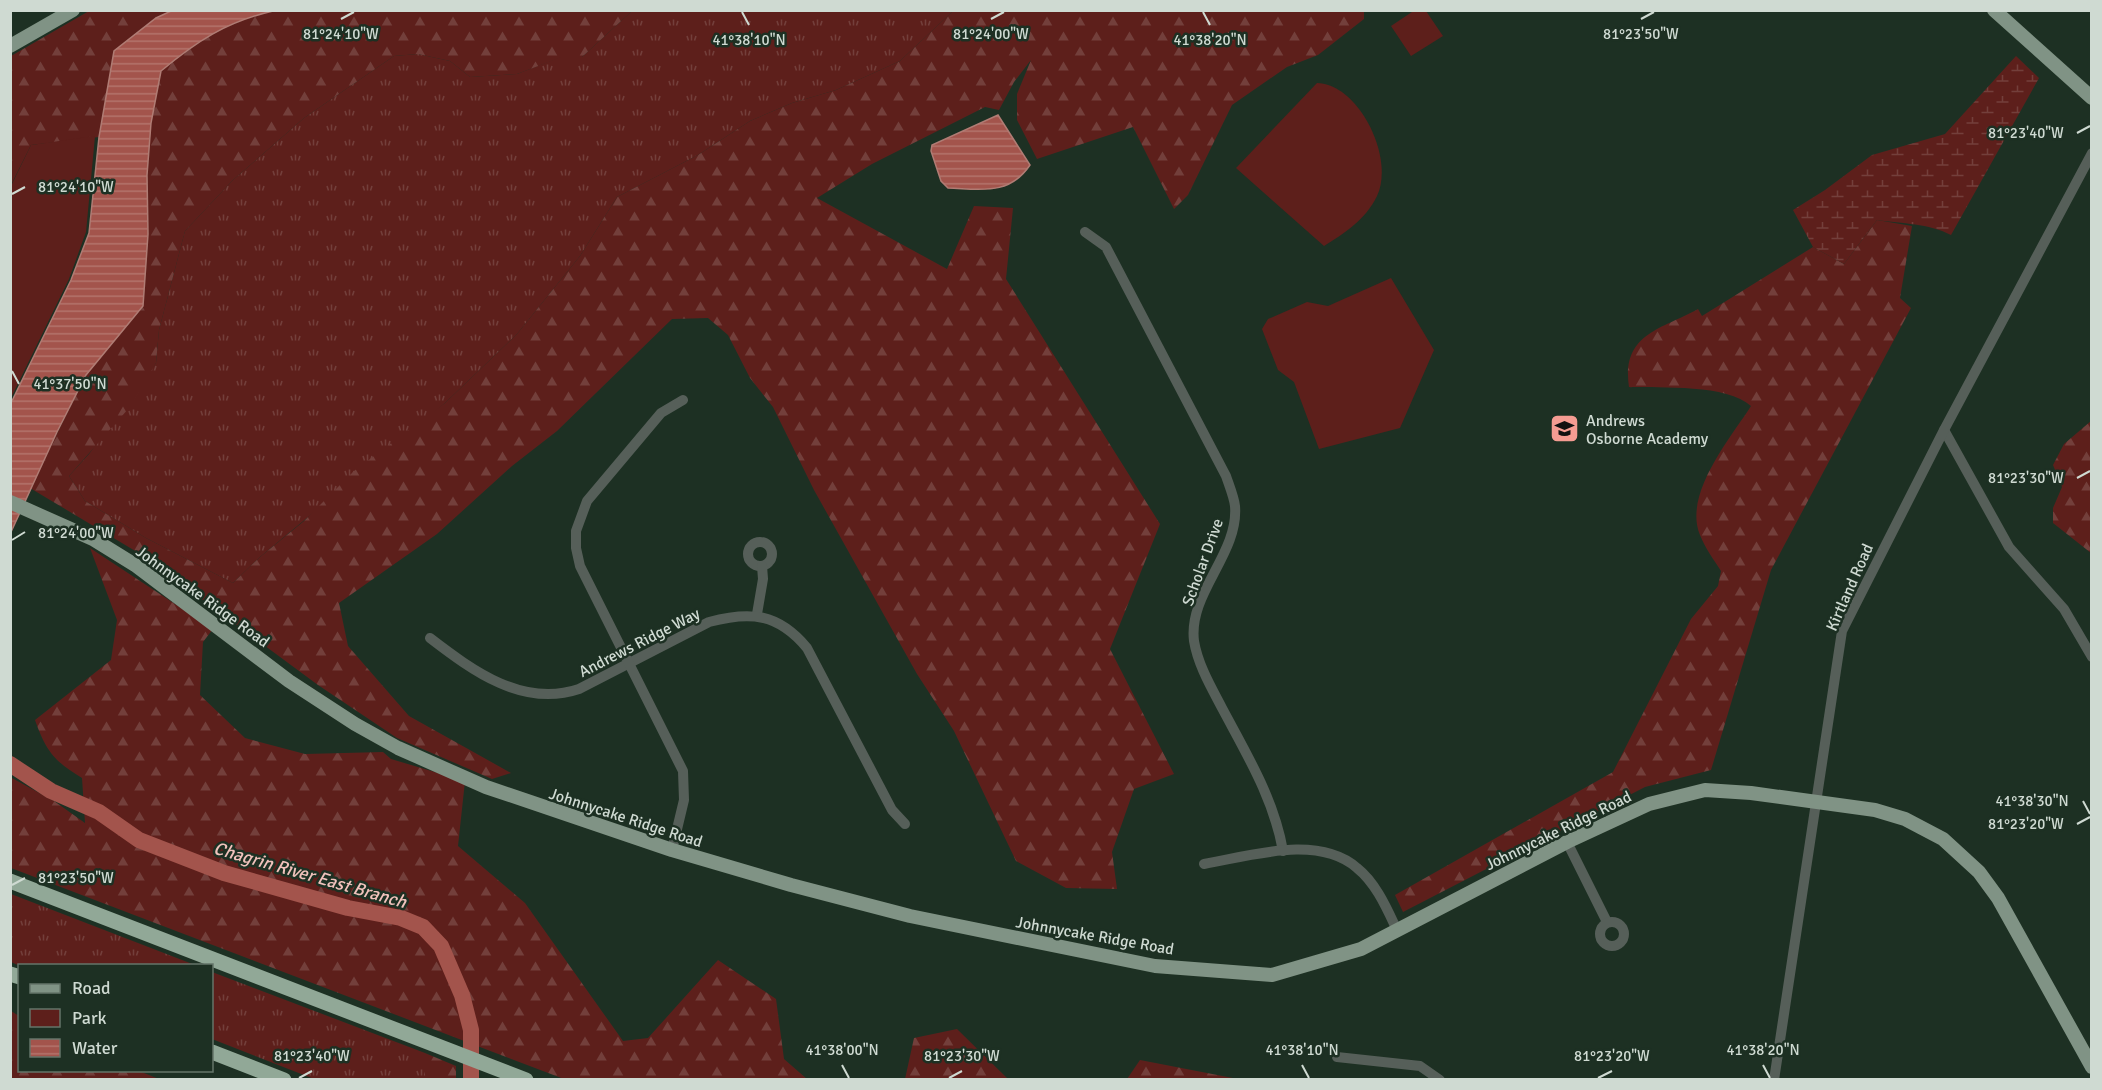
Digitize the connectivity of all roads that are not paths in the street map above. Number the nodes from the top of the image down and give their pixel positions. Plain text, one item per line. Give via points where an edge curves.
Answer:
1 (73, 10) edge
2 (1994, 10) edge
3 (10, 46) edge
4 (2091, 98) edge
5 (2091, 153) edge
6 (1085, 232) dead end
7 (683, 400) dead end
8 (1944, 430) junction
9 (10, 502) edge
10 (762, 566) dead end
11 (757, 614) junction
12 (430, 639) dead end
13 (2091, 657) edge
14 (630, 663) junction
15 (1817, 802) junction
16 (905, 824) dead end
17 (1567, 842) junction
18 (672, 850) junction
19 (1283, 851) junction
20 (1204, 864) dead end
21 (10, 881) edge
22 (1607, 922) dead end
23 (1397, 930) junction
24 (213, 1052) edge
25 (1337, 1057) dead end
26 (2091, 1067) edge
27 (525, 1079) edge
28 (284, 1080) edge
29 (1440, 1080) edge
30 (1774, 1080) edge

1 - 3 main road
2 - 4 main road
5 - 8 street, Kirtland Road
6 - 19 street, Scholar Drive via 1106,247 1226,476 1235,506 1233,529 1199,606 1194,639 1201,666 1267,793
7 - 14 street via 661,413 599,484 579,516 576,548 580,566
8 - 13 street via 2009,547 2064,609
8 - 15 street, Kirtland Road via 1842,631
9 - 18 main road, Johnnycake Ridge Road via 53,520 135,565 289,681 398,748 486,787
10 - 11 street
11 - 14 street, Andrews Ridge Way via 732,615 709,622
11 - 16 street via 792,632 807,648 892,810
12 - 14 street, Andrews Ridge Way via 479,672 523,692 543,696 579,689
14 - 18 street via 683,771 684,800
15 - 17 main road, Johnnycake Ridge Road via 1705,790 1649,804
15 - 26 main road, Johnnycake Ridge Road via 1875,810 1926,827 1979,872 1998,898
15 - 30 street, Kirtland Road
17 - 22 street
17 - 23 main road, Johnnycake Ridge Road
18 - 23 main road, Johnnycake Ridge Road via 910,916 1155,966 1272,975 1361,949
19 - 20 street
19 - 23 street via 1335,854 1357,867 1374,888
21 - 27 highway
24 - 28 highway
25 - 29 street via 1420,1065

